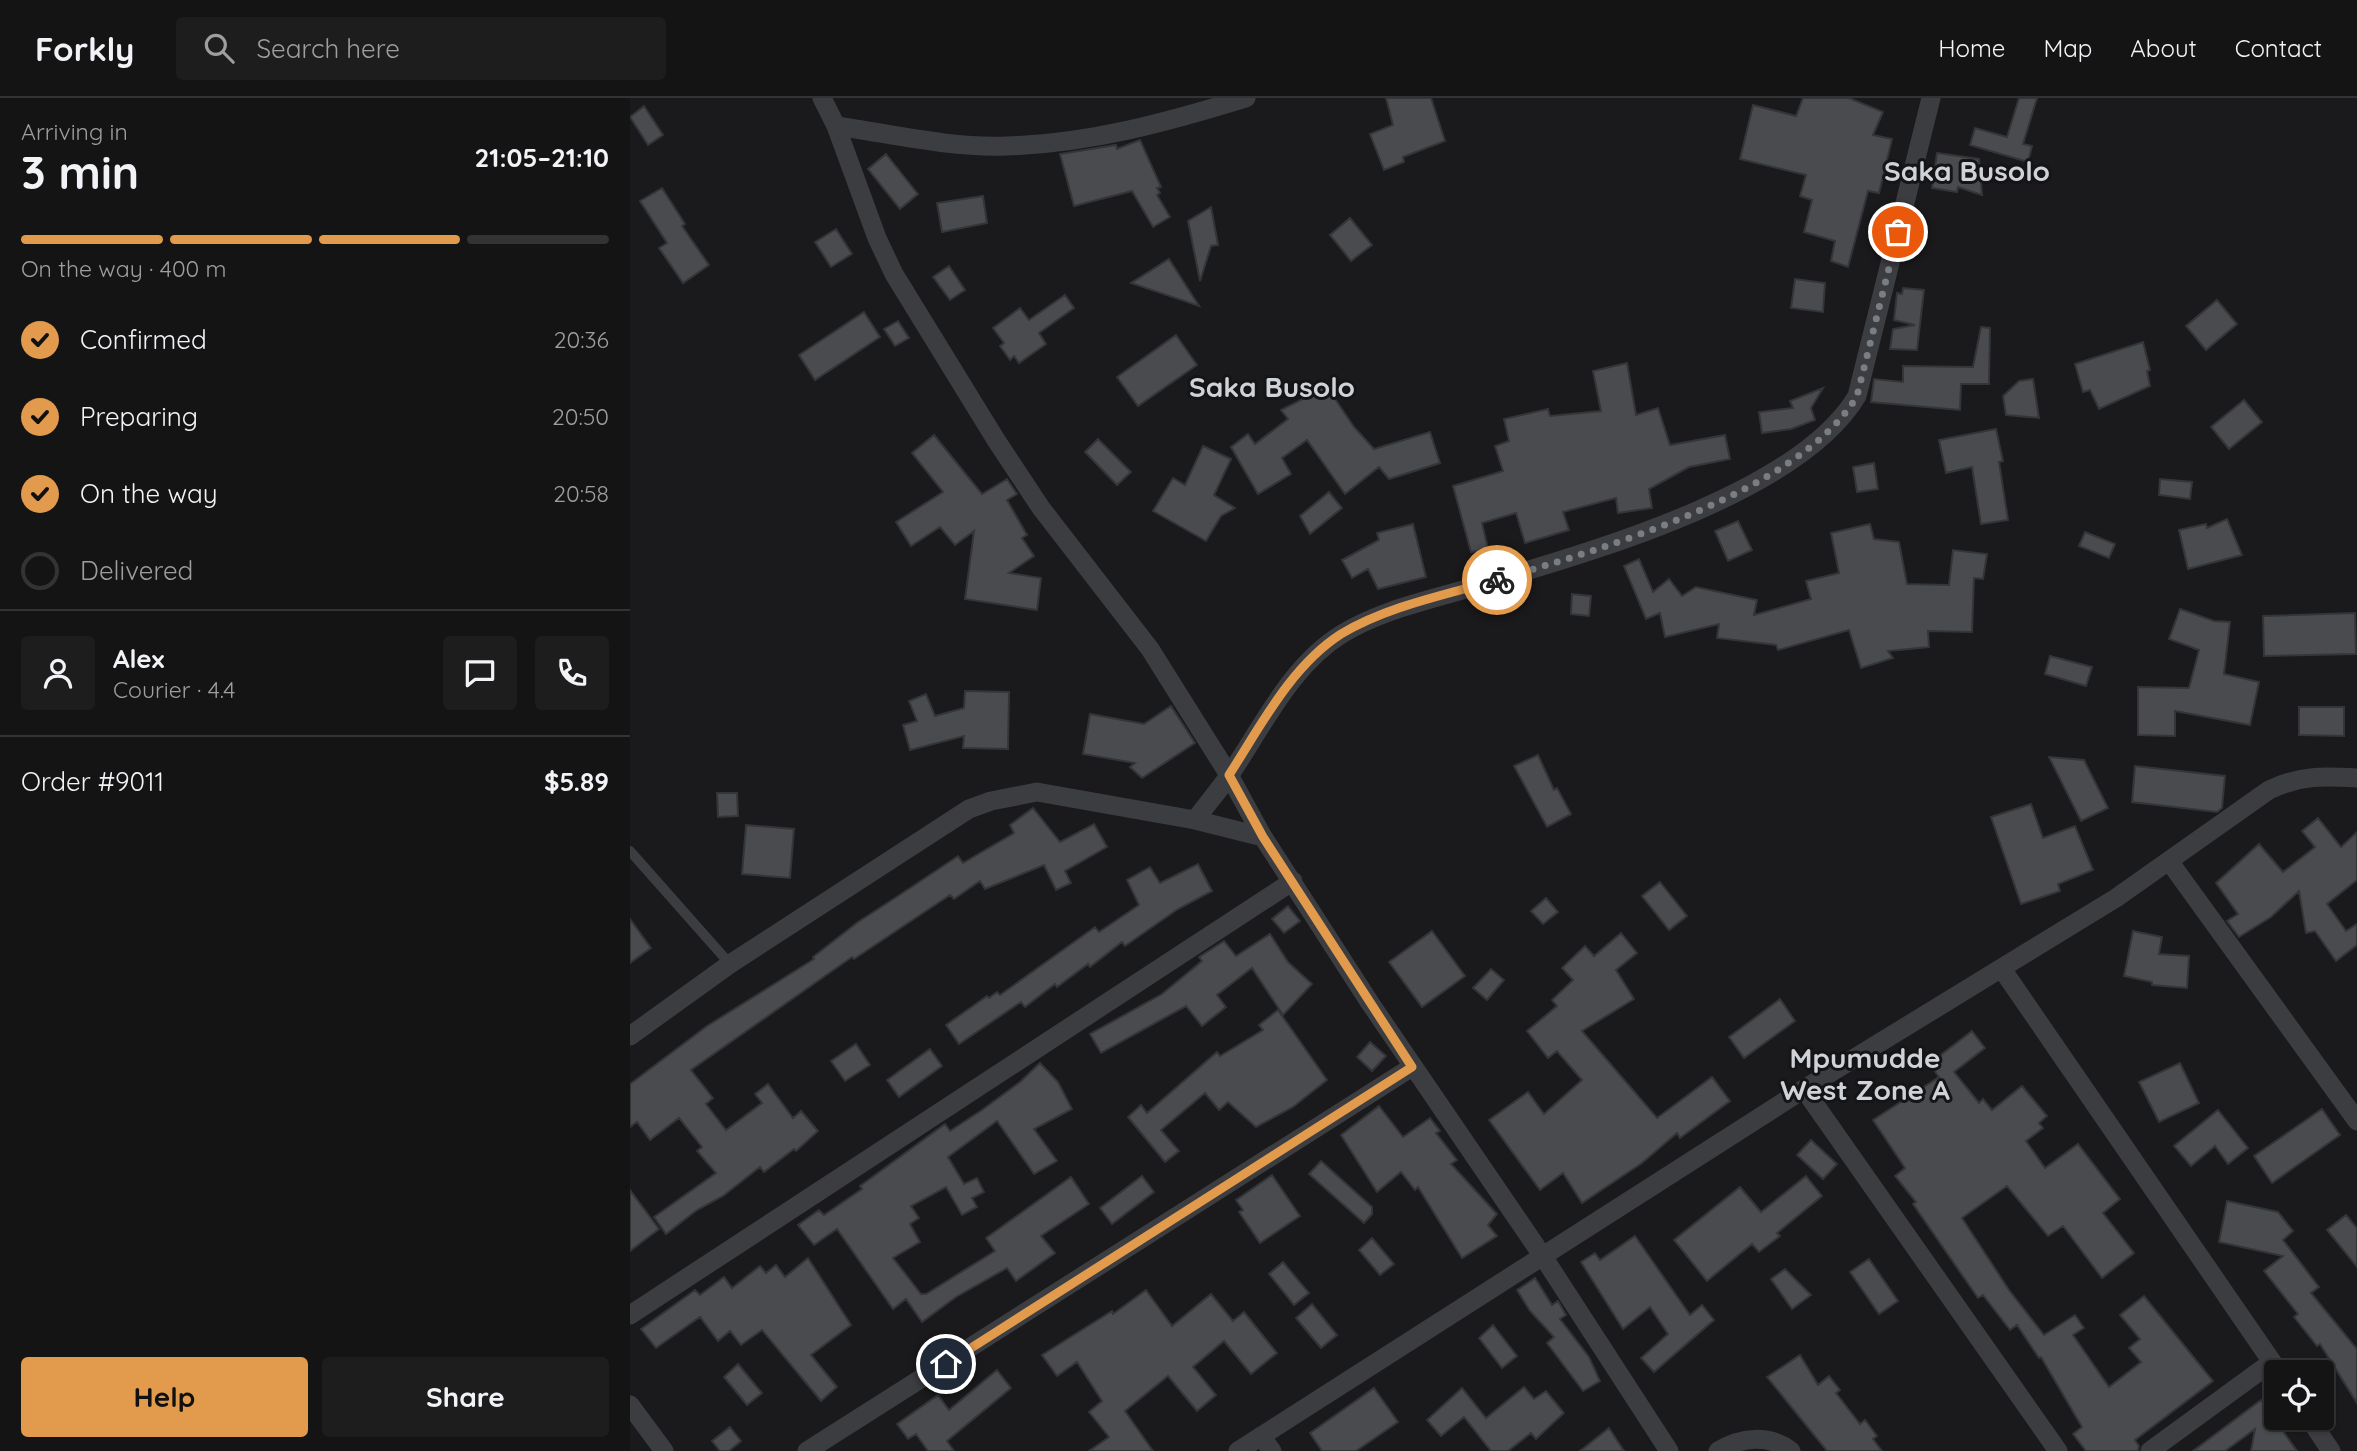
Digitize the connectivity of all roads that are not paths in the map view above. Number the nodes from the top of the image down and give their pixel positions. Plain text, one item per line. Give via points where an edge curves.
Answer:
1 (821, 98) edge
2 (1246, 98) edge
3 (1931, 98) edge
4 (836, 126) junction
5 (1229, 775) junction
6 (2357, 778) edge
7 (1195, 820) junction
8 (1263, 837) junction
9 (630, 851) edge
10 (2169, 861) junction
11 (1293, 881) junction
12 (730, 964) junction
13 (2002, 969) junction
14 (630, 1036) edge
15 (1412, 1067) junction
16 (1804, 1089) junction
17 (2357, 1121) edge
18 (1544, 1258) junction
19 (630, 1315) edge
20 (2270, 1360) edge
21 (2264, 1374) edge
22 (631, 1407) edge
23 (2317, 1430) edge
24 (1266, 1443) edge
25 (664, 1451) edge
26 (807, 1451) edge
27 (1238, 1451) edge
28 (1669, 1451) edge
29 (1718, 1451) edge
30 (1791, 1451) edge
31 (2058, 1451) edge
32 (2150, 1451) edge
33 (2331, 1451) edge

1 - 4 street
2 - 4 street via 1146,127 1051,143 1004,146
3 - 5 street via 1857,396 1844,418 1820,442 1749,485 1612,546 1377,615 1339,635 1283,692
4 - 5 street via 877,238 901,286 1034,496 1150,649
5 - 7 street
5 - 8 street
6 - 10 street via 2316,775 2291,779
7 - 8 street
7 - 12 street via 1037,792 991,801 969,809
8 - 11 street
9 - 12 lane
10 - 13 street
10 - 17 street
11 - 15 street
11 - 19 street
12 - 14 street
13 - 16 street
13 - 20 street
15 - 18 street
15 - 26 street
16 - 18 street
16 - 31 street
18 - 24 street
18 - 28 street
21 - 32 street
22 - 25 street
23 - 33 street
24 - 27 street
29 - 30 street via 1733,1442 1758,1438

